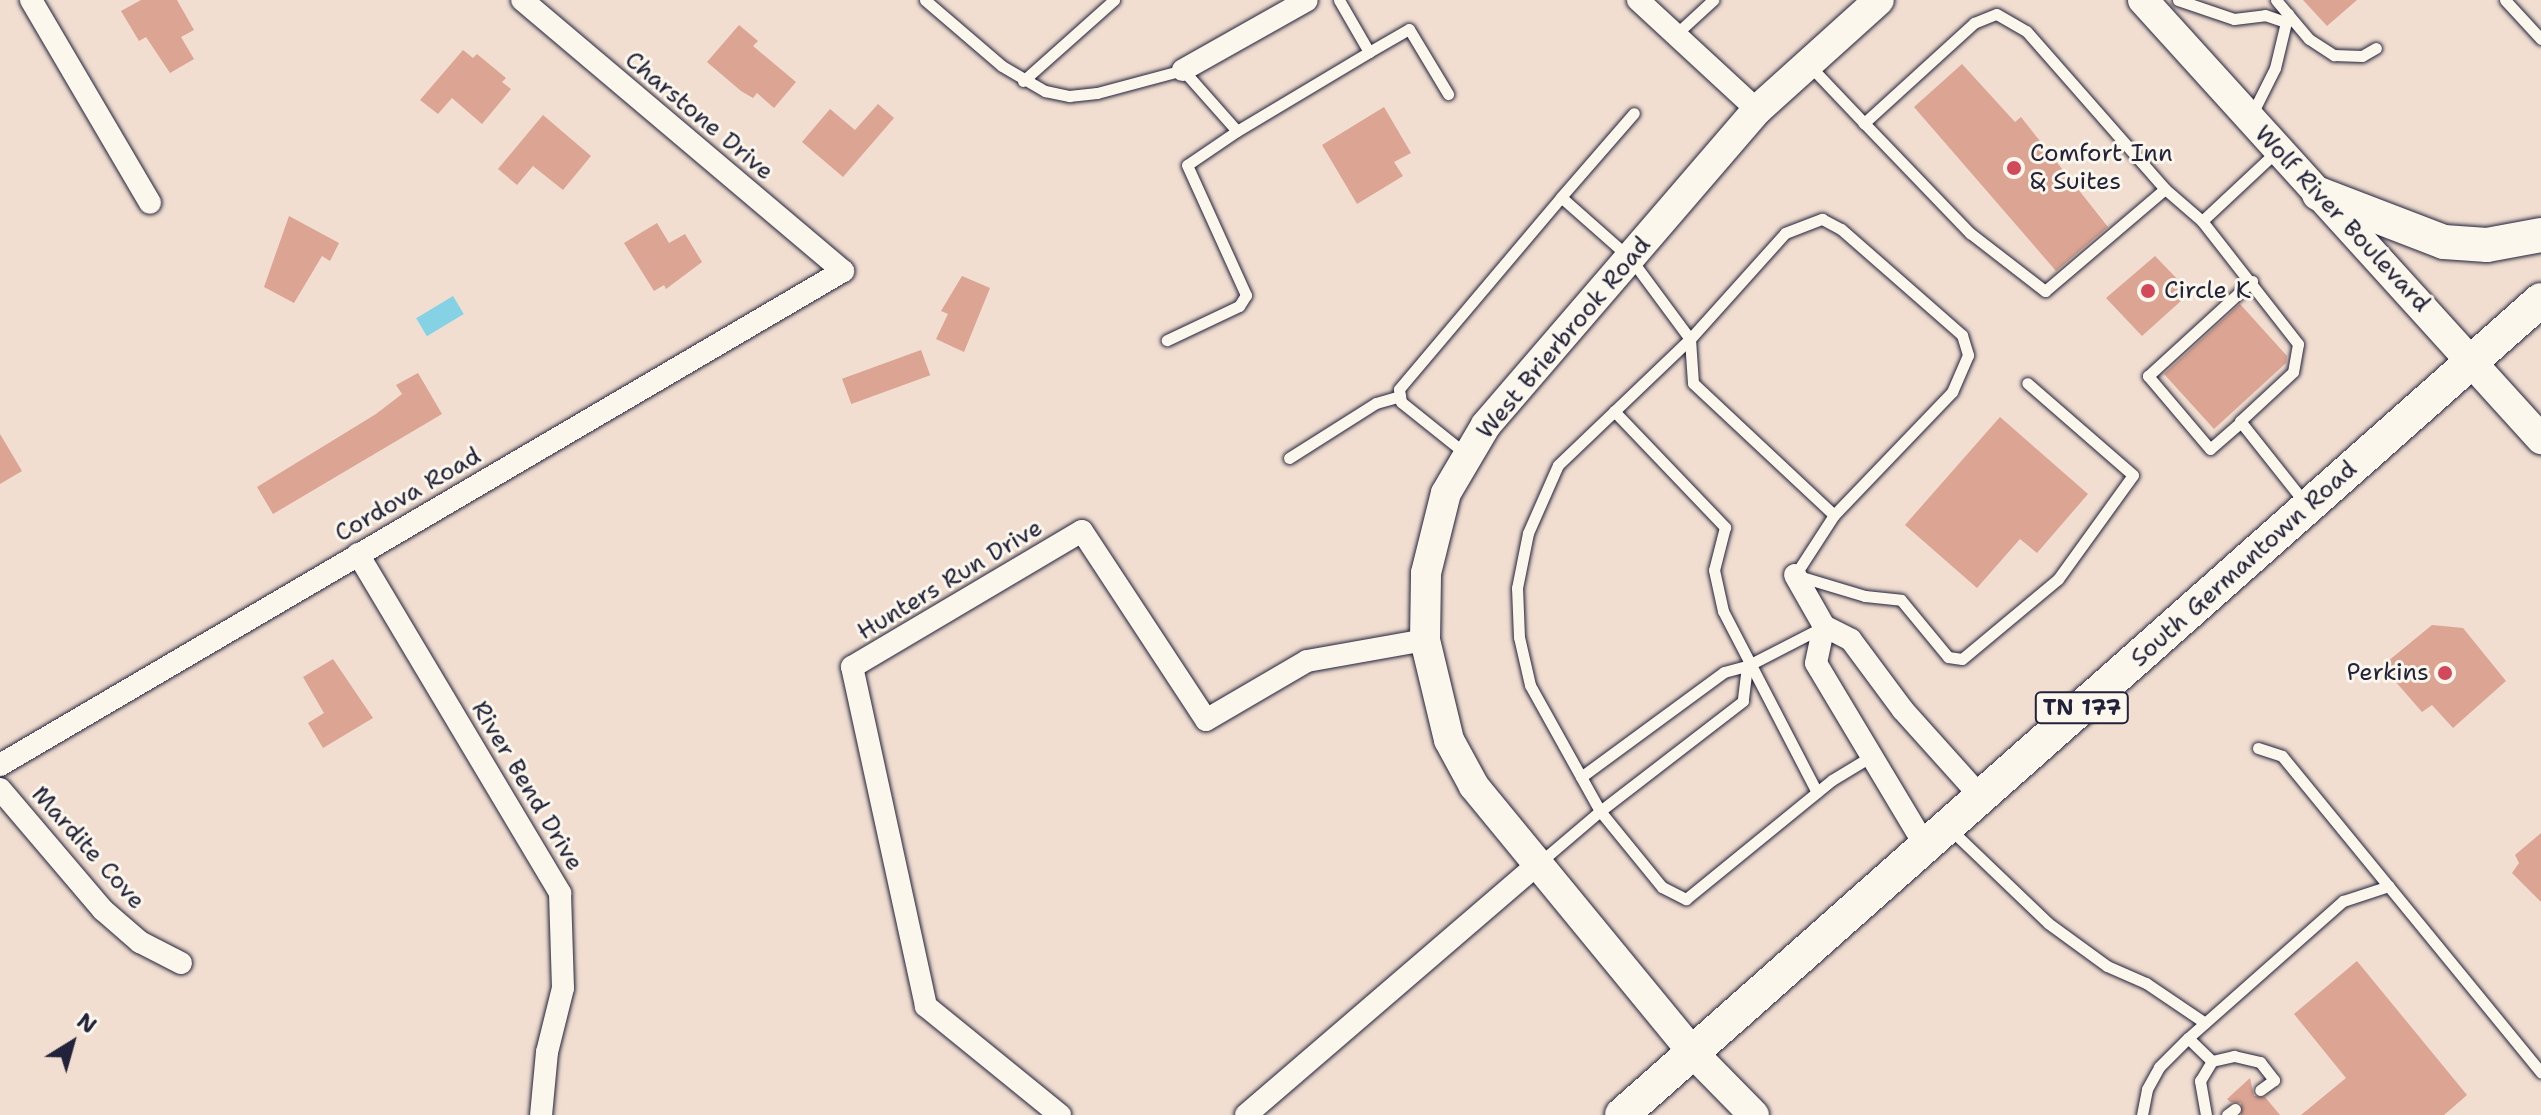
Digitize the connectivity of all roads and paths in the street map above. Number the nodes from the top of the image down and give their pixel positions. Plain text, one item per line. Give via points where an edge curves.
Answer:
1 (31, 0) edge
2 (522, 0) edge
3 (925, 0) edge
4 (1114, 0) edge
5 (1307, 0) edge
6 (1339, 0) edge
7 (1638, 0) edge
8 (1713, 0) edge
9 (1879, 0) edge
10 (2143, 0) edge
11 (2178, 0) edge
12 (2276, 0) edge
13 (2505, 0) edge
14 (2285, 18) junction
15 (1675, 35) junction
16 (2541, 39) edge
17 (2376, 48) dead end
18 (1369, 52) junction
19 (1809, 65) junction
20 (1183, 70) junction
21 (1023, 81) junction
22 (1448, 94) dead end
23 (1757, 110) junction
24 (1634, 113) dead end
25 (2250, 118) junction
26 (1864, 123) junction
27 (1237, 131) junction
28 (2279, 150) junction
29 (2165, 189) junction
30 (2319, 194) junction
31 (1561, 197) junction
32 (150, 203) dead end
33 (2202, 221) junction
34 (2541, 235) edge
35 (1630, 258) junction
36 (843, 271) joint
37 (2252, 281) junction
38 (2541, 300) edge
39 (1690, 339) junction
40 (1167, 340) dead end
41 (2472, 360) junction
42 (2027, 383) dead end
43 (1400, 396) junction
44 (1614, 411) junction
45 (2241, 422) junction
46 (2541, 439) edge
47 (1468, 456) junction
48 (1289, 458) dead end
49 (2308, 507) junction
50 (1834, 515) junction
51 (358, 554) junction
52 (1795, 575) junction
53 (1824, 626) junction
54 (1425, 640) junction
55 (1747, 666) junction
56 (2258, 748) dead end
57 (1870, 757) junction
58 (0, 765) edge
59 (1581, 777) junction
60 (0, 789) edge
61 (1817, 792) junction
62 (1982, 798) junction
63 (1600, 811) junction
64 (1937, 838) junction
65 (1536, 866) junction
66 (2389, 886) junction
67 (181, 963) dead end
68 (2205, 1023) junction
69 (2188, 1038) junction
70 (1694, 1054) junction
71 (2212, 1061) junction
72 (2541, 1072) edge
73 (2260, 1090) dead end
74 (541, 1115) edge
75 (1060, 1115) edge
76 (1246, 1115) edge
77 (1622, 1115) edge
78 (1754, 1115) edge
79 (2142, 1115) edge
80 (2206, 1115) edge

1 - 32 street
2 - 36 street, Charstone Drive
3 - 21 lane
4 - 21 lane
5 - 20 street
6 - 18 lane
7 - 15 street
8 - 15 lane
9 - 19 street, West Brierbrook Road
10 - 25 street, Wolf River Boulevard
11 - 14 lane via 2234,19
12 - 14 lane
13 - 16 lane
14 - 17 lane via 2334,55 2362,56
14 - 25 lane via 2284,40
15 - 23 street
18 - 22 lane via 1409,29
18 - 27 lane
19 - 23 street, West Brierbrook Road
19 - 26 lane
20 - 21 lane via 1069,96
20 - 27 lane
23 - 35 street, West Brierbrook Road
24 - 31 lane
25 - 28 street, Wolf River Boulevard
26 - 29 lane via 1970,233 2045,291
26 - 29 lane via 1974,23 1996,14 2026,31
27 - 40 lane via 1187,165 1246,295 1239,306
28 - 30 street, Wolf River Boulevard
28 - 33 lane
29 - 33 lane
30 - 34 main road via 2444,242 2487,245
30 - 41 street, Wolf River Boulevard
31 - 35 lane
31 - 43 lane via 1406,375
33 - 37 lane
35 - 39 lane
35 - 47 street, West Brierbrook Road via 1486,425
36 - 51 street, Cordova Road
37 - 45 lane via 2290,326 2300,358 2293,372
37 - 45 lane via 2148,376 2210,449
38 - 41 main road, South Germantown Road / TN 177
39 - 44 lane
39 - 50 lane via 1693,383
39 - 50 lane via 1785,233 1822,219 1841,229 1962,335 1968,355 1952,392
41 - 46 street, Wolf River Boulevard
41 - 49 main road, South Germantown Road / TN 177
42 - 52 lane via 2133,475 2058,579 1962,659 1948,657 1901,600 1865,596
43 - 47 lane
43 - 48 lane via 1376,403
44 - 55 lane via 1725,527 1714,570 1723,611
44 - 59 lane via 1558,465 1544,489 1517,588 1519,637 1530,685
45 - 49 lane
47 - 54 street, West Brierbrook Road via 1446,493 1426,573
49 - 62 main road, South Germantown Road / TN 177
50 - 52 lane
51 - 58 street, Cordova Road
51 - 74 street, River Bend Drive via 560,893 563,988 547,1052
52 - 53 street
53 - 55 lane
53 - 57 street via 1816,663
53 - 62 street via 1851,640 1903,710
54 - 65 street, West Brierbrook Road via 1449,740 1474,786
54 - 75 street, Hunters Run Drive via 1307,661 1206,720 1082,531 852,667 926,1006
55 - 59 lane via 1724,672
55 - 61 lane
55 - 63 lane via 1743,701
56 - 66 lane via 2282,756
57 - 61 lane
57 - 64 street
59 - 63 lane
60 - 67 street, Mardite Cove via 103,910 140,942
61 - 63 lane via 1686,899 1662,887
62 - 64 main road, South Germantown Road / TN 177
63 - 65 lane
64 - 68 lane via 2107,966 2146,983
64 - 70 main road, South Germantown Road / TN 177
65 - 70 street, West Brierbrook Road
65 - 76 street
66 - 68 lane via 2343,901
66 - 72 lane
68 - 69 lane
69 - 71 lane
69 - 79 lane via 2159,1067
70 - 77 main road, South Germantown Road / TN 177
70 - 78 street, West Brierbrook Road
71 - 73 lane via 2234,1056 2260,1062 2274,1080
71 - 80 lane via 2200,1081

